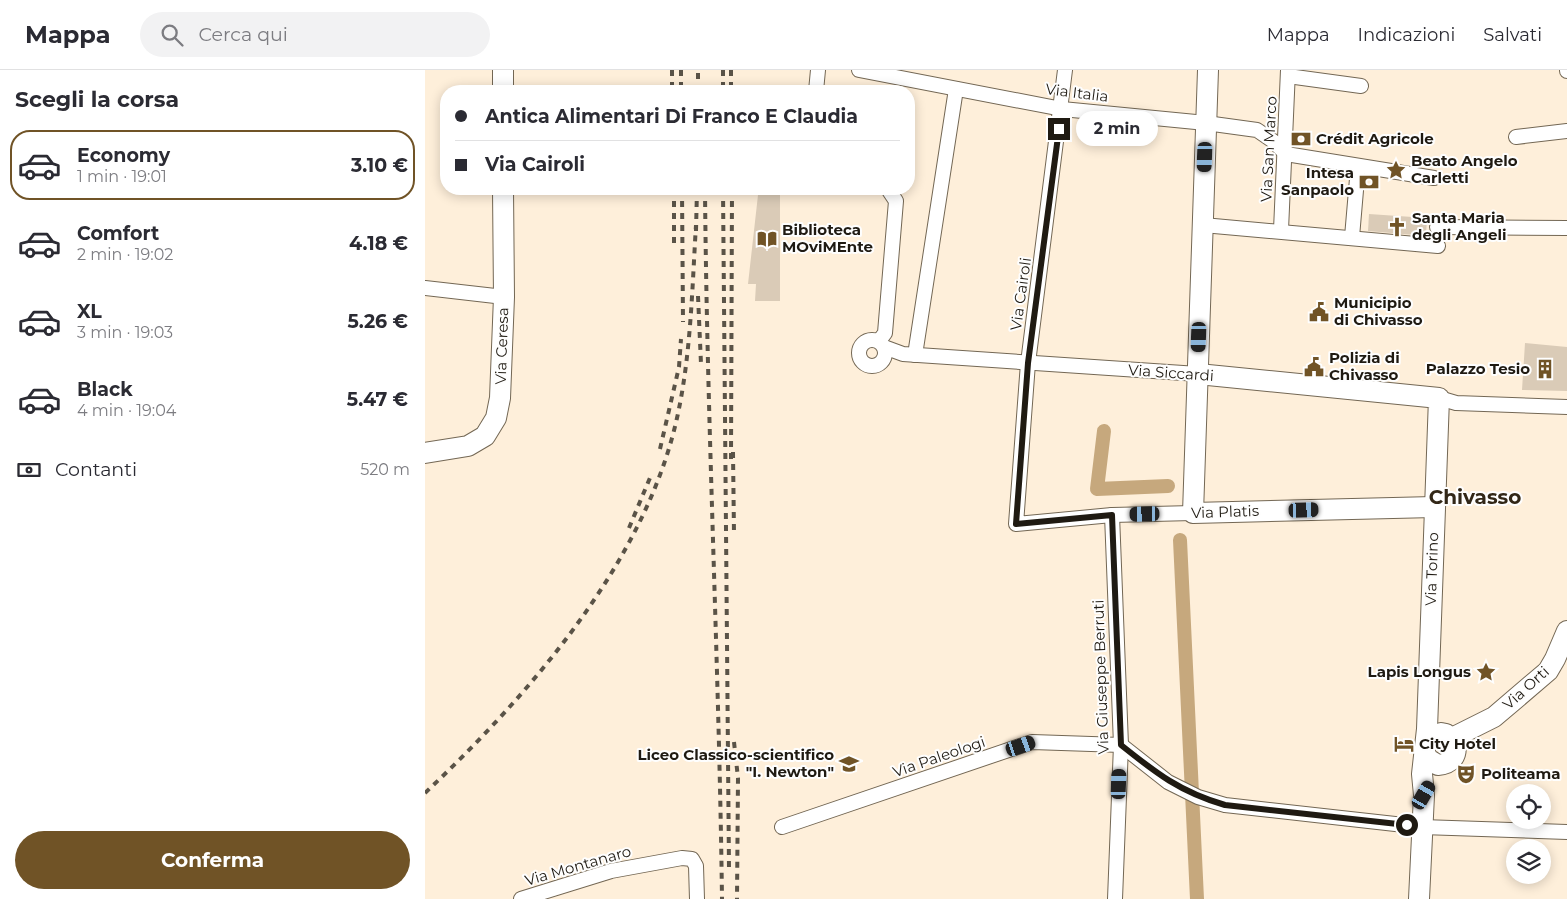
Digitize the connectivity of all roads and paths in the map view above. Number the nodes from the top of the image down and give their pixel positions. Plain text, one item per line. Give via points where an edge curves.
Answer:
1 (503, 70) edge
2 (818, 70) edge
3 (859, 70) edge
4 (1065, 70) edge
5 (1208, 70) edge
6 (1288, 73) edge
7 (503, 85) edge
8 (817, 85) edge
9 (1361, 86) dead end
10 (956, 89) junction
11 (1062, 109) junction
12 (1206, 123) junction
13 (1567, 131) edge
14 (1516, 136) dead end
15 (1286, 154) junction
16 (1358, 167) junction
17 (1434, 178) dead end
18 (503, 195) edge
19 (897, 195) edge
20 (1203, 224) junction
21 (1437, 227) dead end
22 (1567, 228) edge
23 (1281, 230) junction
24 (1352, 237) junction
25 (1438, 246) dead end
26 (425, 288) edge
27 (503, 297) junction
28 (909, 355) junction
29 (1028, 363) junction
30 (1198, 374) junction
31 (1439, 398) junction
32 (1567, 407) edge
33 (425, 453) edge
34 (1434, 507) junction
35 (1193, 513) junction
36 (1112, 515) junction
37 (1016, 524) joint
38 (1567, 630) edge
39 (1121, 745) junction
40 (1426, 747) junction
41 (1451, 753) junction
42 (1424, 795) junction
43 (782, 827) dead end
44 (1422, 827) junction
45 (1567, 832) edge
46 (521, 899) edge
47 (697, 899) edge
48 (1115, 899) edge
49 (1419, 899) edge

1 - 7 street
2 - 8 street
3 - 10 street, Via Italia
4 - 11 street, Via Cairoli
5 - 12 street
6 - 9 street
6 - 15 street, Via San Marco
10 - 11 street, Via Italia
10 - 28 street
11 - 12 street, Via Italia
11 - 29 street, Via Cairoli
12 - 15 street, Via Italia via 1257,130
12 - 20 street
13 - 14 street
15 - 16 street
15 - 23 street, Via San Marco
16 - 17 street
16 - 24 street
18 - 27 street, Via Ceresa
19 - 28 street, Via Siccardi via 882,349
20 - 23 street
20 - 30 street
21 - 22 street
23 - 24 street
24 - 25 street
26 - 27 street
27 - 33 street, Via Ceresa via 500,398 496,418 485,436 468,446
28 - 29 street, Via Siccardi
29 - 30 street, Via Siccardi
29 - 37 street, Via Cairoli
30 - 31 street, Via Siccardi
30 - 35 street
31 - 32 street via 1456,403
31 - 34 street, Via Torino
34 - 35 street, Via Platis
34 - 40 street, Via Torino
35 - 36 street, Via Platis
36 - 37 street, Via Platis
36 - 39 street, Via Giuseppe Berruti
38 - 41 street, Via Orti via 1548,671 1494,717 1477,739
39 - 43 street, Via Paleologi via 1032,742
39 - 44 street via 1169,782 1198,797 1225,805
39 - 48 street, Via Giuseppe Berruti
40 - 41 street via 1432,763
40 - 41 street via 1439,733 1446,734
40 - 42 street, Via Torino via 1422,774
41 - 42 street, Via Orti
42 - 44 street, Via Torino
44 - 45 street
44 - 49 street, Via Torino
46 - 47 street, Via Montanaro via 611,871 681,858 692,859 696,866

